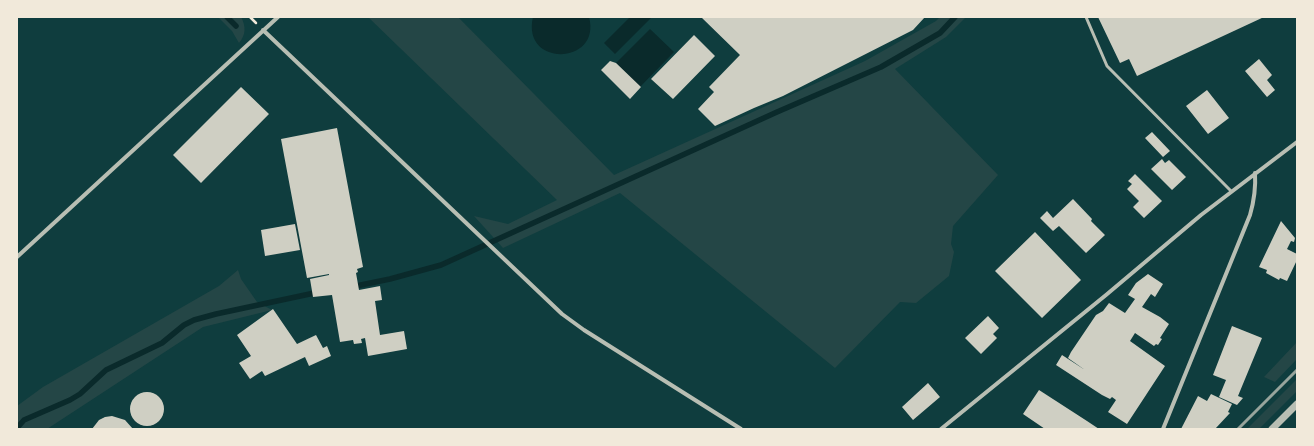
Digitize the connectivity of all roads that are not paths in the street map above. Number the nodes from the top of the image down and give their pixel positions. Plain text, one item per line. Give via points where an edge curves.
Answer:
1 (278, 17) edge
2 (1086, 17) edge
3 (264, 30) junction
4 (1297, 142) edge
5 (1255, 173) junction
6 (1231, 191) junction
7 (17, 257) edge
8 (1297, 404) edge
9 (741, 429) edge
10 (941, 429) edge
11 (1163, 429) edge
12 (1272, 429) edge

1 - 3 street
2 - 6 lane via 1107,66
3 - 7 street
3 - 9 street via 562,314
4 - 5 street
5 - 6 street
5 - 11 street via 1256,188 1250,215
6 - 10 street
8 - 12 street

